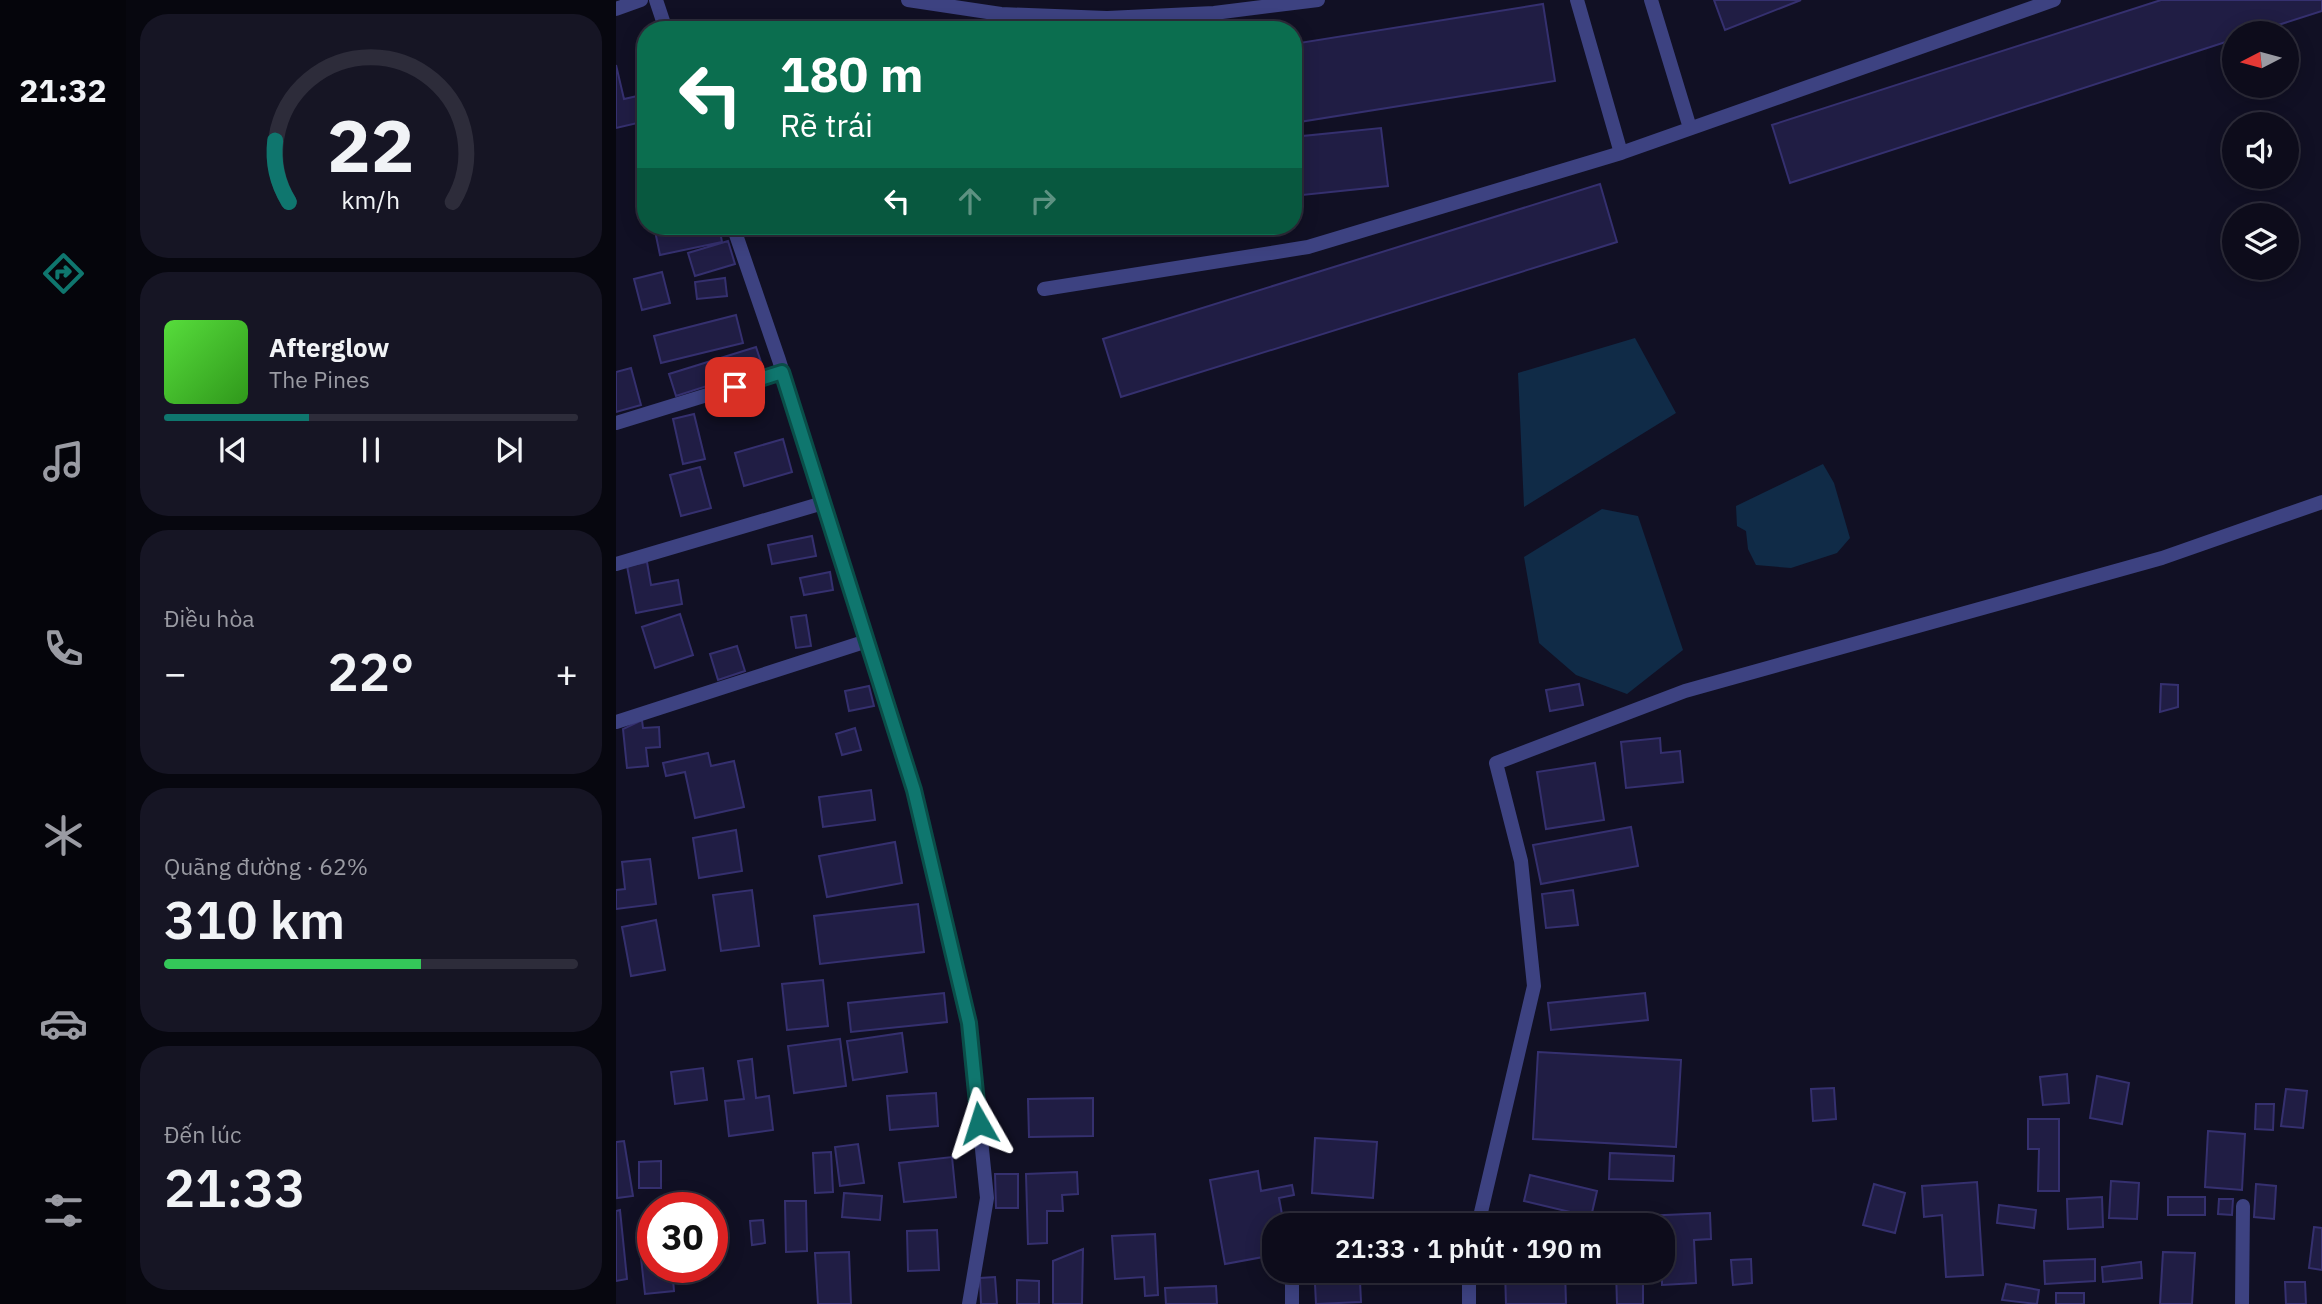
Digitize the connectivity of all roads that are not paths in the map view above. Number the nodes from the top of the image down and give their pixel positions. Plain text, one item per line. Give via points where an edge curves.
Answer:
1 (641, 0) edge
2 (656, 0) edge
3 (908, 0) edge
4 (1318, 0) edge
5 (1577, 0) edge
6 (1651, 0) edge
7 (2054, 0) edge
8 (616, 9) edge
9 (663, 21) edge
10 (1690, 128) junction
11 (1621, 153) junction
12 (736, 235) edge
13 (1044, 289) dead end
14 (782, 372) junction
15 (616, 423) edge
16 (2322, 502) edge
17 (823, 503) junction
18 (616, 565) edge
19 (867, 641) junction
20 (616, 722) edge
21 (2243, 1206) dead end
22 (1481, 1213) edge
23 (1292, 1283) edge
24 (1469, 1283) edge
25 (969, 1304) edge
26 (1292, 1304) edge
27 (1469, 1304) edge
28 (2242, 1304) edge

1 - 8 street
2 - 9 street
3 - 4 street via 1001,14 1107,18 1214,13
5 - 11 street
6 - 10 street
7 - 10 street
10 - 11 street
11 - 13 street via 1308,247
12 - 14 street
14 - 15 street
14 - 17 street
16 - 22 street via 2162,558 1685,691 1496,763 1521,861 1534,986
17 - 18 street
17 - 19 street
19 - 20 street
19 - 25 street via 914,790 969,1023 987,1198
21 - 28 street
23 - 26 street
24 - 27 street

